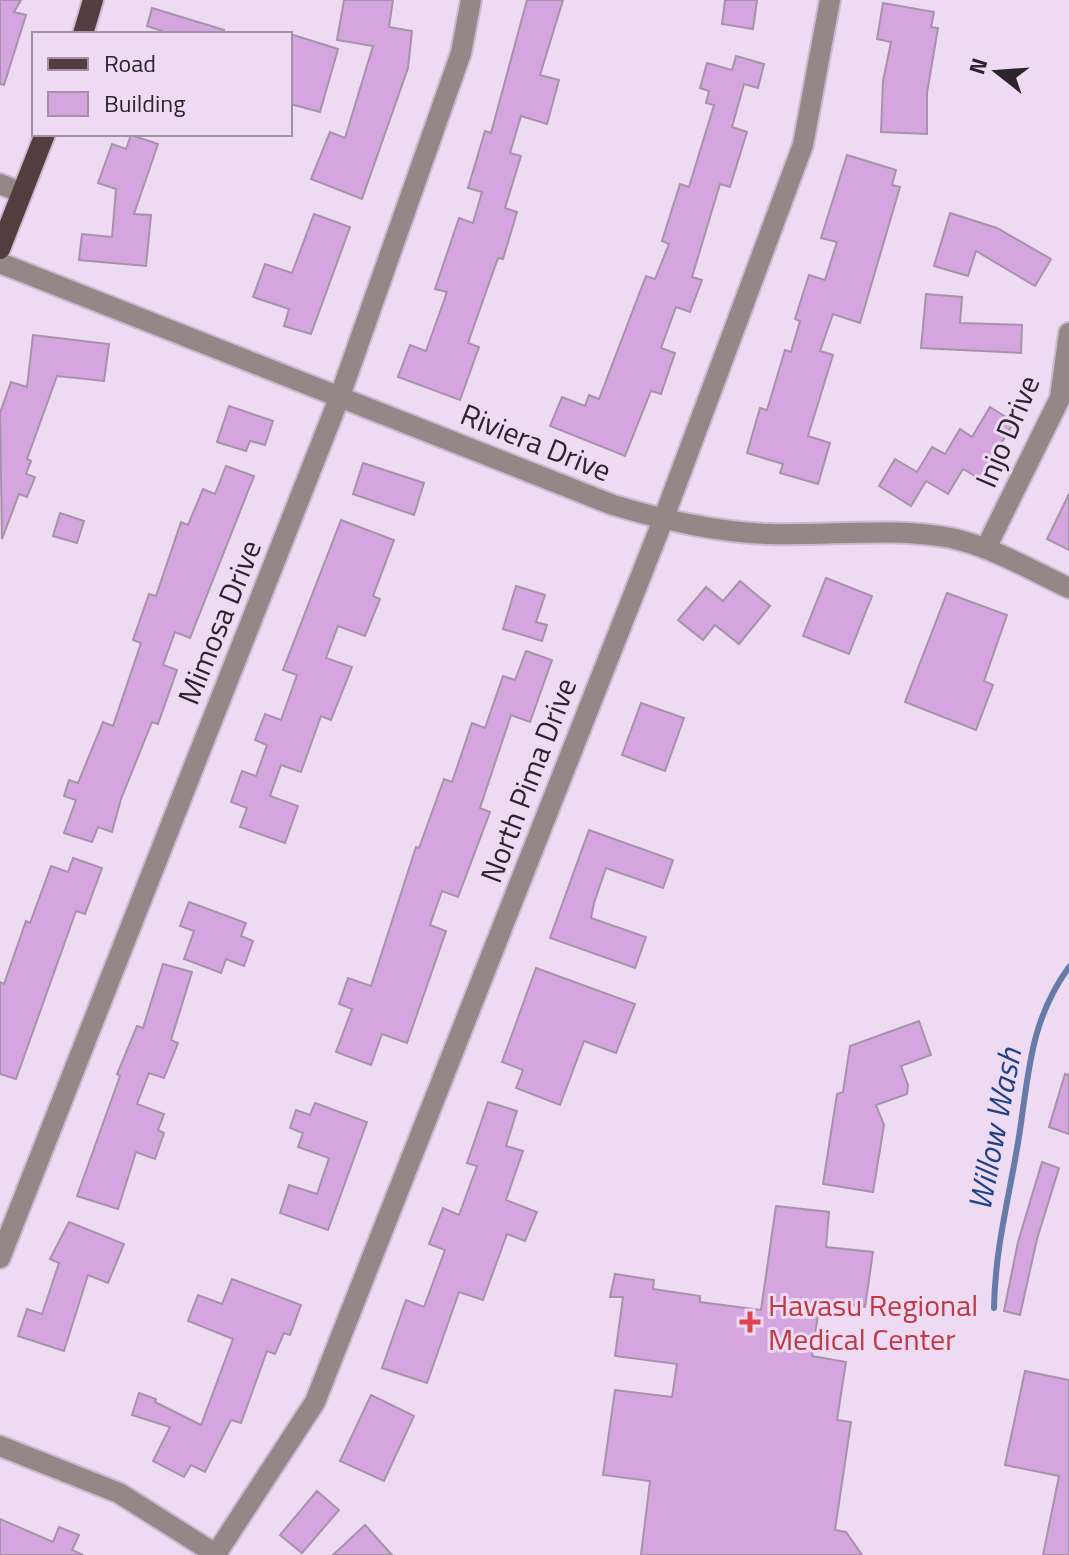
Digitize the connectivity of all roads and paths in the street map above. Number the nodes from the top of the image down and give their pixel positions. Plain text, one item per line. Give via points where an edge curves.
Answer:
1 (93, 0) edge
2 (471, 0) edge
3 (830, 0) edge
4 (84, 32) edge
5 (44, 136) edge
6 (0, 184) edge
7 (22, 193) junction
8 (0, 249) edge
9 (0, 263) edge
10 (1069, 333) edge
11 (340, 396) junction
12 (663, 520) junction
13 (986, 548) junction
14 (1069, 588) edge
15 (0, 1258) edge
16 (0, 1446) edge
17 (217, 1555) edge

1 - 4 main road
2 - 11 street, Mimosa Drive via 461,53
3 - 12 street, North Pima Drive via 803,145
5 - 7 main road
6 - 7 street
7 - 8 main road
9 - 11 street, Riviera Drive
10 - 13 street, Injo Drive via 1060,398
11 - 12 street, Riviera Drive
11 - 15 street, Mimosa Drive
12 - 13 street, Riviera Drive via 767,534 916,532
12 - 17 street, North Pima Drive via 315,1402
13 - 14 street, Riviera Drive
16 - 17 street via 119,1493

